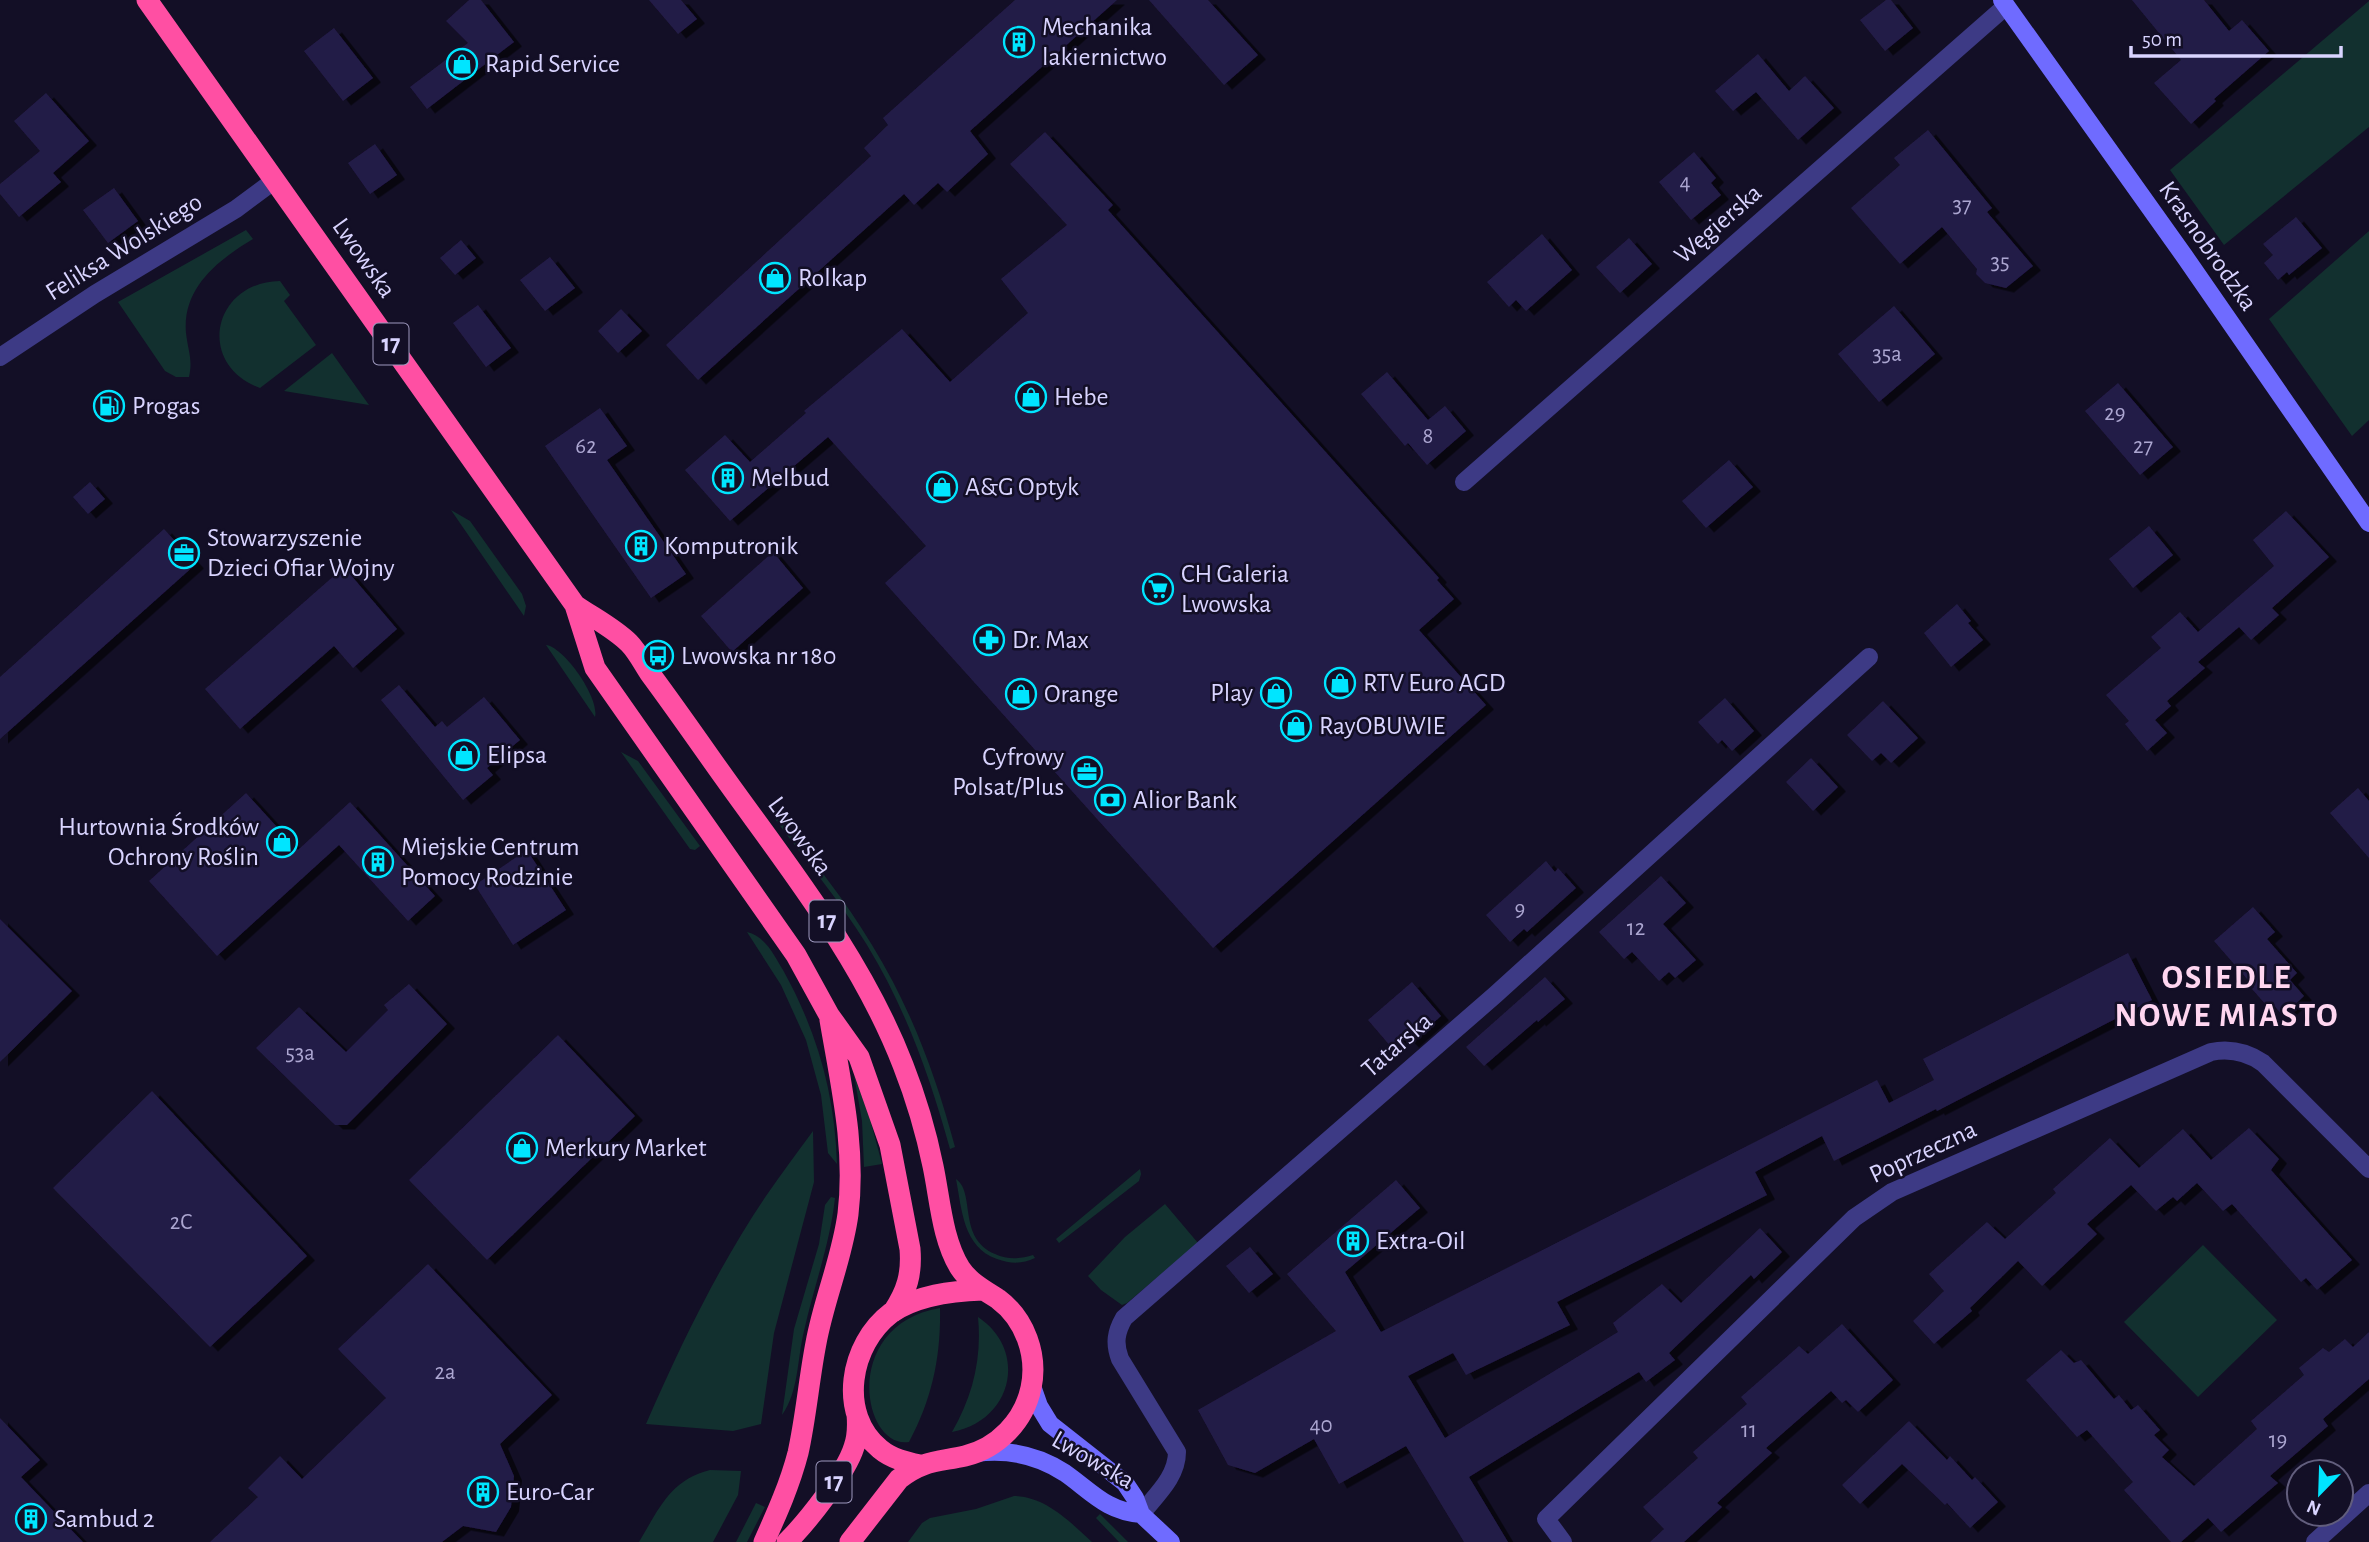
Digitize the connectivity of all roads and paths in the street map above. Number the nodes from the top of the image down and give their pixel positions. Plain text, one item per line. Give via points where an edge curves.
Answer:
1 (147, 0) edge
2 (2004, 3) edge
3 (276, 182) junction
4 (0, 357) edge
5 (1464, 482) dead end
6 (2369, 523) edge
7 (575, 605) junction
8 (1869, 657) dead end
9 (829, 1015) junction
10 (2369, 1168) edge
11 (983, 1290) junction
12 (893, 1312) junction
13 (1032, 1386) junction
14 (857, 1412) junction
15 (975, 1453) junction
16 (920, 1465) junction
17 (2369, 1493) edge
18 (1141, 1514) junction
19 (764, 1542) edge
20 (787, 1542) edge
21 (849, 1542) edge
22 (1171, 1542) edge
23 (1563, 1542) edge
24 (2315, 1542) edge

1 - 3 highway, 17
2 - 5 street, Węgierska
2 - 6 street, Krasnobrodzka
3 - 4 street, Feliksa Wolskiego
3 - 7 highway, Lwowska / 17
7 - 9 highway, Lwowska / 17 via 594,667 796,955
7 - 11 highway, Lwowska / 17 via 629,643 859,972 890,1034 915,1100 947,1236 959,1267
8 - 18 street, Tatarska via 1495,995 1125,1318 1116,1338 1120,1359 1177,1452 1172,1475
9 - 12 highway, Lwowska / 17 via 859,1057 881,1115 896,1175 911,1267 909,1283
9 - 19 highway via 849,1125 848,1215 817,1337 797,1454
10 - 23 street, Poprzeczna via 2263,1063 2222,1050 1892,1192 1854,1218 1546,1519
11 - 12 highway, 17 via 932,1296
11 - 13 highway, 17 via 1007,1307 1025,1333 1033,1364
12 - 14 highway, 17 via 872,1331 859,1356 853,1384
13 - 15 highway, 17 via 1023,1411 1008,1432
13 - 18 street, Lwowska via 1050,1424 1125,1483
14 - 16 highway, 17 via 879,1448 891,1457
14 - 20 highway, 17 via 858,1432 846,1466
15 - 16 highway, 17
15 - 18 street, Lwowska via 1037,1458 1107,1506
16 - 21 highway, 17 via 899,1479
17 - 24 street
18 - 22 street, Lwowska

